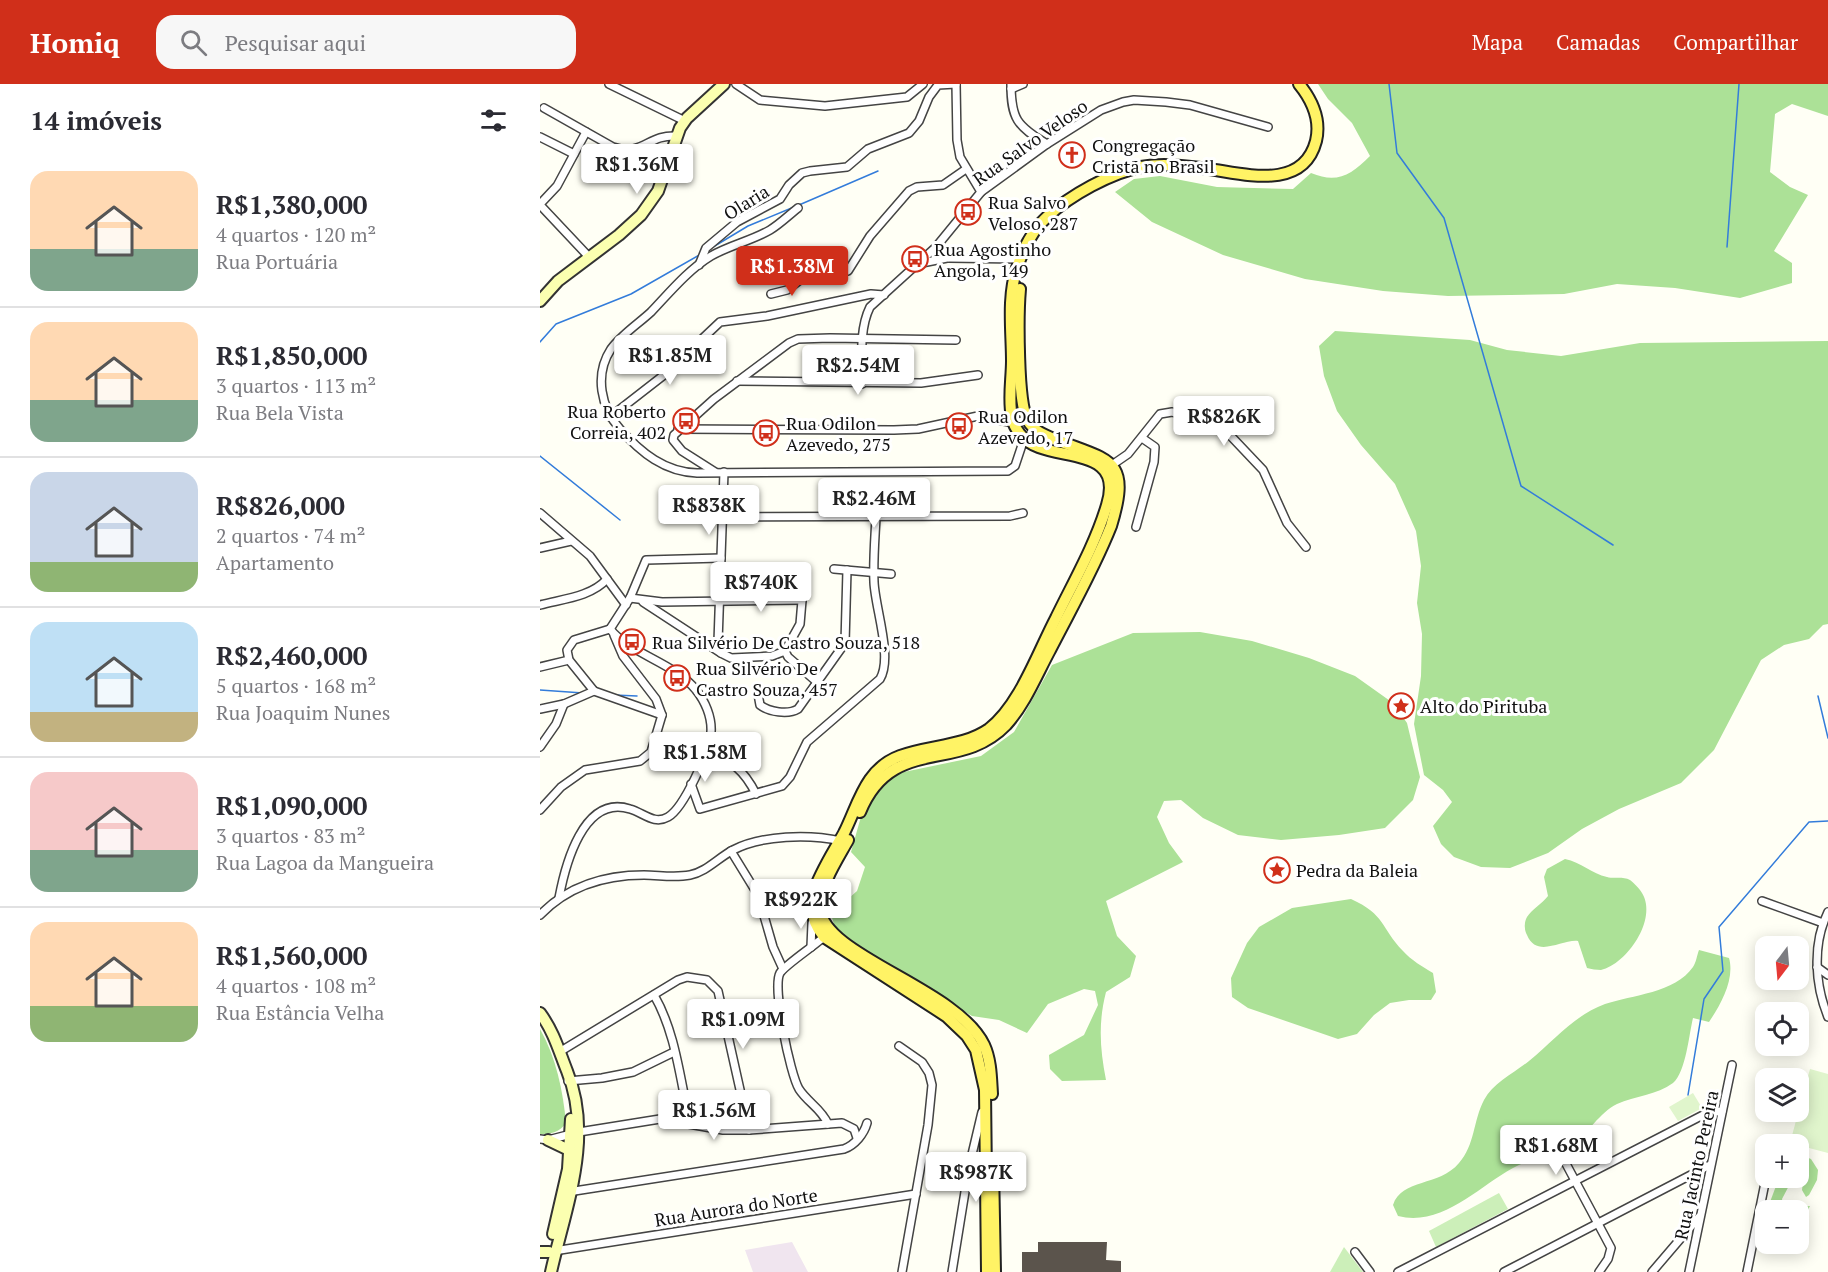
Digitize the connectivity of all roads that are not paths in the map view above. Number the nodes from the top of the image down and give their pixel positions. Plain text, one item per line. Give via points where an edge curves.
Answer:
1 (609, 84) edge
2 (724, 84) edge
3 (736, 84) edge
4 (923, 84) edge
5 (939, 84) edge
6 (956, 84) edge
7 (1023, 84) edge
8 (1299, 84) edge
9 (1011, 87) edge
10 (544, 108) dead end
11 (685, 121) junction
12 (1268, 127) dead end
13 (586, 132) junction
14 (677, 136) junction
15 (540, 137) edge
16 (1047, 144) junction
17 (574, 154) junction
18 (966, 169) junction
19 (981, 192) junction
20 (540, 204) edge
21 (798, 208) dead end
22 (936, 247) junction
23 (590, 257) junction
24 (949, 258) junction
25 (1021, 259) junction
26 (919, 264) junction
27 (699, 265) junction
28 (771, 294) dead end
29 (884, 295) junction
30 (540, 301) edge
31 (863, 338) junction
32 (956, 340) dead end
33 (978, 375) dead end
34 (737, 381) junction
35 (862, 384) junction
36 (610, 417) junction
37 (1027, 420) junction
38 (1014, 423) junction
39 (678, 429) junction
40 (1142, 438) junction
41 (1024, 440) junction
42 (1061, 442) junction
43 (1112, 465) junction
44 (724, 471) junction
45 (715, 472) junction
46 (540, 513) edge
47 (1023, 513) dead end
48 (722, 517) junction
49 (876, 517) junction
50 (1136, 527) dead end
51 (571, 541) junction
52 (1306, 547) dead end
53 (540, 548) edge
54 (721, 558) junction
55 (834, 569) dead end
56 (847, 570) junction
57 (874, 572) junction
58 (721, 573) junction
59 (891, 574) dead end
60 (607, 579) junction
61 (641, 600) junction
62 (802, 600) junction
63 (628, 601) junction
64 (720, 601) junction
65 (540, 605) edge
66 (612, 631) junction
67 (784, 651) junction
68 (721, 653) junction
69 (569, 660) junction
70 (540, 667) edge
71 (817, 681) junction
72 (594, 691) junction
73 (759, 694) dead end
74 (564, 704) junction
75 (540, 709) edge
76 (662, 715) junction
77 (540, 747) edge
78 (706, 753) junction
79 (691, 784) junction
80 (756, 794) junction
81 (540, 810) edge
82 (843, 842) junction
83 (731, 851) junction
84 (559, 898) junction
85 (1762, 901) dead end
86 (1828, 912) edge
87 (812, 914) junction
88 (540, 915) edge
89 (1823, 923) junction
90 (827, 934) junction
91 (810, 950) junction
92 (1817, 967) junction
93 (782, 970) junction
94 (1828, 975) edge
95 (1828, 985) edge
96 (1820, 992) junction
97 (654, 995) junction
98 (540, 1013) edge
99 (1828, 1017) edge
100 (899, 1046) dead end
101 (561, 1051) junction
102 (674, 1052) junction
103 (1732, 1065) dead end
104 (568, 1078) junction
105 (1722, 1112) junction
106 (690, 1123) junction
107 (867, 1123) dead end
108 (828, 1124) junction
109 (982, 1128) junction
110 (749, 1130) junction
111 (575, 1133) junction
112 (857, 1138) junction
113 (544, 1139) edge
114 (571, 1151) junction
115 (1564, 1160) dead end
116 (1710, 1165) junction
117 (1575, 1181) junction
118 (1764, 1188) edge
119 (567, 1192) junction
120 (916, 1194) junction
121 (1700, 1215) junction
122 (1597, 1224) junction
123 (1355, 1252) dead end
124 (550, 1253) edge
125 (902, 1269) edge
126 (544, 1272) edge
127 (551, 1272) edge
128 (893, 1272) edge
129 (952, 1272) edge
130 (987, 1272) edge
131 (995, 1272) edge
132 (1370, 1272) edge
133 (1398, 1272) edge
134 (1504, 1272) edge
135 (1599, 1272) edge
136 (1652, 1272) edge
137 (1689, 1272) edge
138 (1747, 1272) edge

1 - 11 street
2 - 11 main road
3 - 4 street via 760,100 825,106 906,97
5 - 6 street, Olaria
5 - 27 street, Olaria via 909,133 868,149 847,167 802,174 780,199 737,222 706,248
6 - 18 street via 957,140
7 - 9 street
8 - 25 main road via 1310,100 1318,124 1312,151 1303,164 1290,172 1264,177 1179,165 1130,170 1049,214 1034,231
9 - 16 street via 1017,122
10 - 13 street
11 - 14 main road
12 - 16 street, Rua Salvo Veloso via 1190,105 1134,100 1101,110
13 - 14 street via 628,151 654,139
13 - 17 street
14 - 23 main road via 658,191 641,215
15 - 17 street
16 - 19 street, Rua Salvo Veloso
17 - 20 street via 556,186
18 - 19 street
18 - 28 street via 943,185 909,191 870,236 849,271 812,275 788,290
19 - 22 street, Rua Salvo Veloso
20 - 23 street
21 - 27 street via 768,231
22 - 24 street
22 - 26 street, Rua Salvo Veloso
23 - 30 main road via 558,281
24 - 25 street
24 - 26 street
25 - 37 main road via 1020,366
25 - 38 main road via 1016,269 1011,317
26 - 29 street, Rua Salvo Veloso
27 - 36 street via 611,350 602,374
29 - 31 street, Rua Salvo Veloso via 870,307
29 - 36 street via 724,320 664,375
31 - 32 street
31 - 34 street via 811,338 789,343
31 - 35 street, Rua Salvo Veloso
33 - 35 street via 921,383
34 - 35 street
34 - 39 street
36 - 45 street via 648,456 663,465 687,473
37 - 38 street
37 - 42 main road via 1036,430
38 - 39 street via 978,416 918,429
38 - 41 main road
39 - 45 street via 676,445
40 - 43 street
40 - 50 street via 1155,447
40 - 52 street via 1160,414 1172,412 1226,431 1263,470 1287,523
41 - 42 main road via 1035,435
41 - 44 street via 1015,466 1008,471
41 - 82 main road via 1044,449 1086,458 1106,472 1110,494 1093,543 1024,682 999,719 972,738 899,756 883,765 866,783
42 - 43 main road via 1096,453
43 - 82 main road via 1120,487 1111,526 1087,580 1017,710 1007,724 978,745 906,763 883,776 866,798
44 - 45 street
44 - 48 street
46 - 51 street
47 - 49 street
48 - 49 street
48 - 54 street
49 - 57 street
51 - 53 street
51 - 60 street via 590,556
54 - 58 street
54 - 63 street via 646,560
55 - 56 street
56 - 57 street
56 - 71 street via 845,643
57 - 59 street
57 - 80 street via 884,641 883,676 807,742 786,782
58 - 62 street via 799,572 804,578
58 - 64 street
60 - 63 street
60 - 65 street via 590,592
61 - 63 street
61 - 64 street
61 - 68 street
62 - 64 street
62 - 67 street via 800,624
63 - 66 street
64 - 68 street
66 - 69 street via 574,640 567,650
66 - 76 street via 623,656 656,699
66 - 78 street via 686,679 696,690 710,719
67 - 68 street via 772,656 731,658
67 - 71 street
69 - 70 street
69 - 72 street
71 - 73 street via 794,712 763,707
72 - 74 street
72 - 76 street
74 - 75 street
74 - 77 street
76 - 81 street via 646,758 585,770 561,787
78 - 79 street
78 - 80 street via 732,762
79 - 80 street via 700,809
79 - 84 street via 679,806 661,820 622,807 599,813 586,825 565,868
82 - 83 street via 765,838
82 - 87 main road via 815,886
82 - 90 main road via 848,854 822,896 820,910
83 - 84 street via 692,875 611,876
83 - 93 street via 758,895
84 - 88 street
85 - 89 street
86 - 89 street
87 - 90 main road via 814,924
87 - 91 street
89 - 92 street
90 - 91 street
90 - 109 main road via 946,1016 967,1036 979,1057 984,1083
90 - 131 main road via 948,1005 967,1019 983,1043 992,1079
91 - 93 street
92 - 94 street
92 - 96 street
93 - 108 street via 777,985 778,1004 796,1083 823,1112
95 - 96 street
96 - 99 street
97 - 101 street
97 - 102 street via 665,1015
97 - 110 street via 687,977 703,978 718,991
98 - 101 main road
100 - 120 street via 922,1062 932,1084
101 - 104 main road
102 - 104 street via 633,1072
102 - 106 street
103 - 105 street, Rua Jacinto Pereira
104 - 111 main road
105 - 116 street, Rua Jacinto Pereira
105 - 117 street via 1705,1114
106 - 110 street via 723,1130
106 - 111 street via 652,1119
107 - 112 street
108 - 110 street
108 - 112 street via 851,1126
109 - 129 street
109 - 130 main road
111 - 113 street
111 - 114 main road
111 - 119 main road via 578,1158
112 - 119 street via 844,1149
113 - 114 main road
114 - 119 main road
115 - 117 street
116 - 121 street, Rua Jacinto Pereira
116 - 122 street
117 - 122 street
117 - 133 street
118 - 138 street
119 - 124 main road
120 - 124 street, Rua Aurora do Norte
120 - 125 street
121 - 136 street
121 - 137 street, Rua Jacinto Pereira
122 - 134 street
122 - 135 street via 1611,1248
123 - 132 street
124 - 126 main road
124 - 127 main road
125 - 128 street

